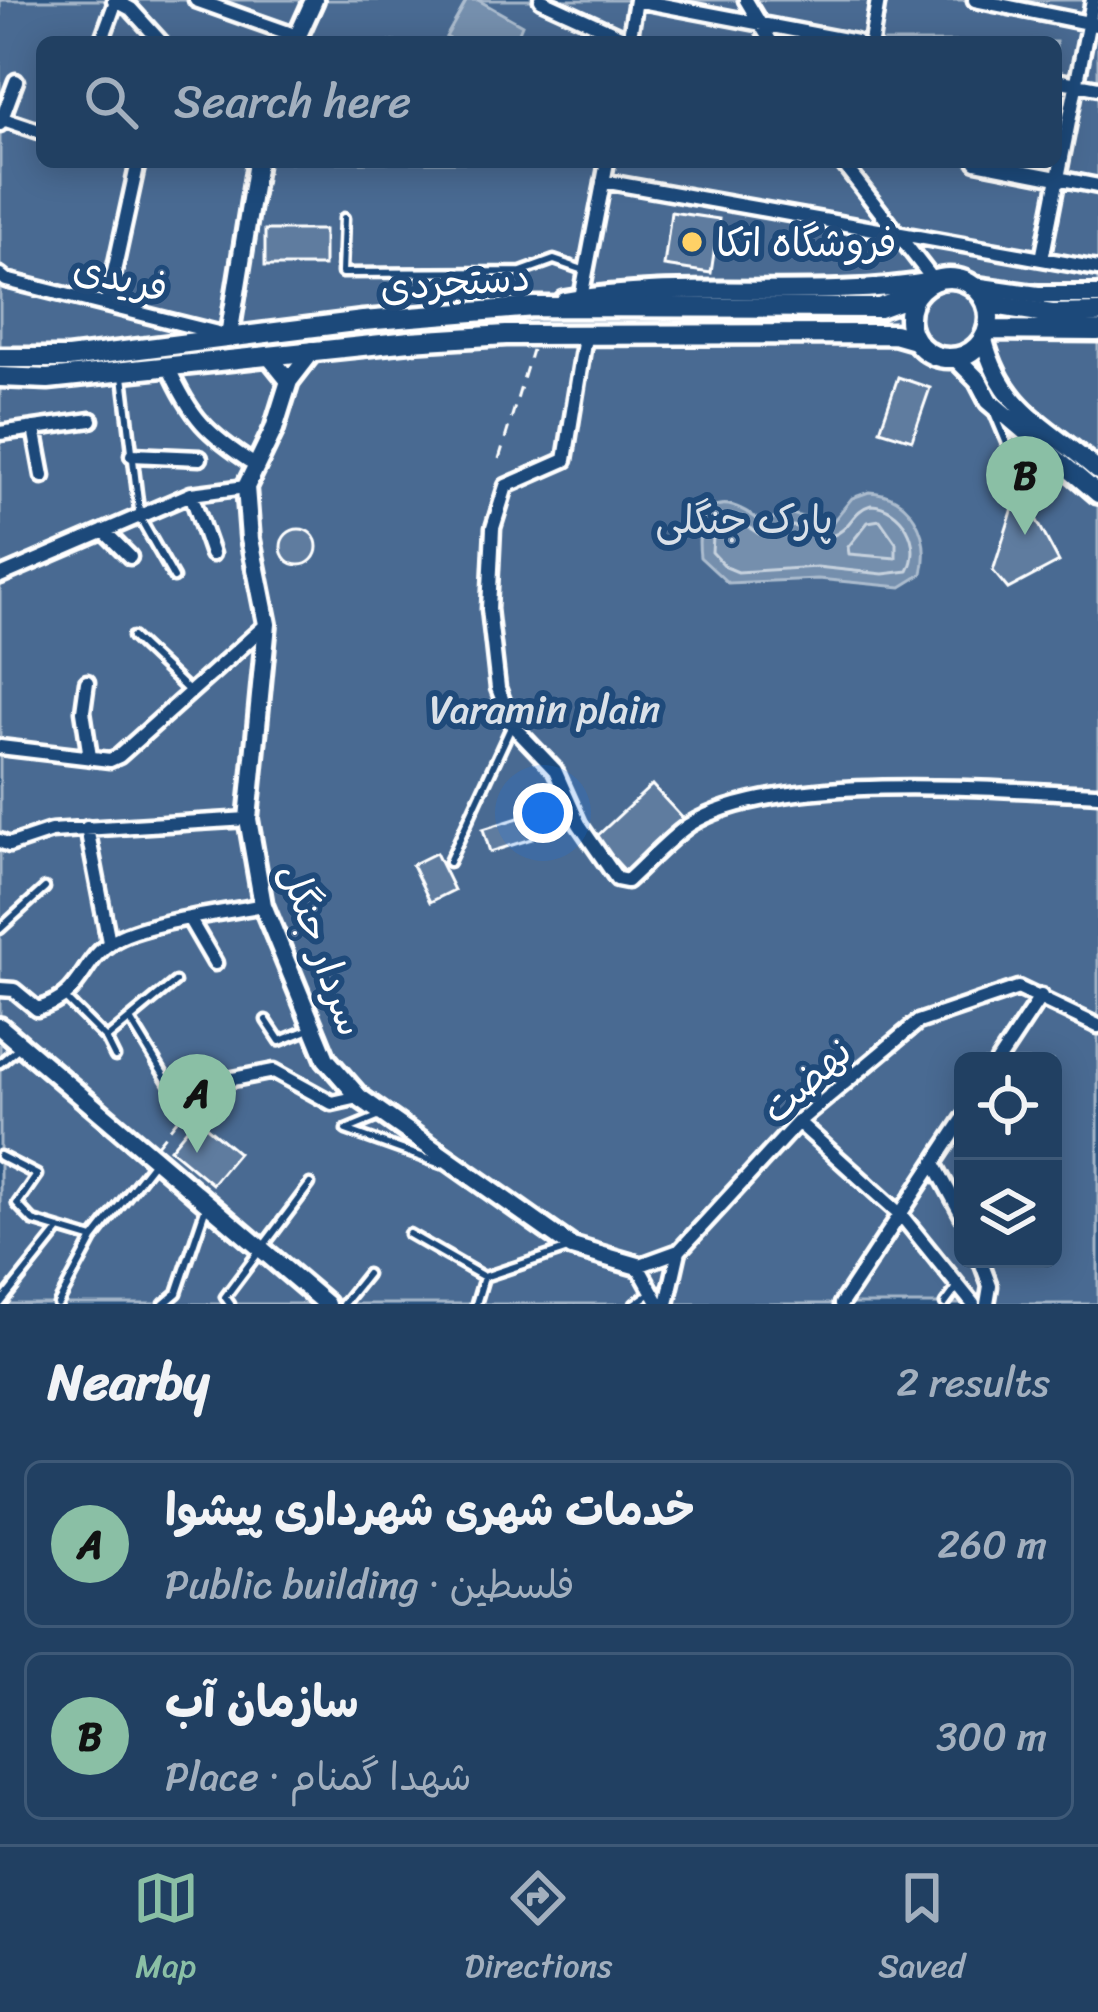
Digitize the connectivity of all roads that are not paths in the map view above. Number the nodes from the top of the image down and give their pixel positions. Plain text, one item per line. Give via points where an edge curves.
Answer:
1 (115, 0) edge
2 (196, 0) edge
3 (314, 0) edge
4 (541, 0) edge
5 (746, 0) edge
6 (878, 0) edge
7 (975, 0) edge
8 (1093, 0) edge
9 (133, 4) edge
10 (760, 24) junction
11 (1093, 24) edge
12 (102, 36) edge
13 (157, 36) edge
14 (288, 36) edge
15 (297, 36) edge
16 (618, 36) edge
17 (630, 36) edge
18 (767, 36) edge
19 (824, 36) edge
20 (872, 36) edge
21 (16, 81) dead end
22 (1062, 81) edge
23 (1076, 84) junction
24 (1098, 88) edge
25 (1, 120) edge
26 (36, 130) edge
27 (1062, 153) edge
28 (135, 168) edge
29 (256, 168) edge
30 (606, 168) edge
31 (848, 168) edge
32 (1006, 168) edge
33 (1059, 168) edge
34 (1057, 178) junction
35 (603, 181) junction
36 (1098, 186) edge
37 (344, 218) dead end
38 (896, 232) junction
39 (1042, 259) junction
40 (1098, 269) edge
41 (586, 272) junction
42 (2, 278) edge
43 (934, 281) junction
44 (974, 286) junction
45 (915, 295) junction
46 (1098, 295) edge
47 (581, 298) junction
48 (107, 304) junction
49 (987, 304) junction
50 (534, 307) junction
51 (1098, 313) edge
52 (1098, 331) edge
53 (986, 335) junction
54 (229, 336) junction
55 (585, 337) junction
56 (915, 340) junction
57 (313, 350) junction
58 (268, 355) junction
59 (0, 358) edge
60 (956, 358) junction
61 (168, 366) junction
62 (122, 371) junction
63 (0, 377) edge
64 (290, 381) junction
65 (989, 401) junction
66 (91, 420) dead end
67 (34, 428) junction
68 (0, 433) edge
69 (132, 455) junction
70 (200, 458) dead end
71 (255, 464) junction
72 (1098, 471) edge
73 (43, 476) dead end
74 (246, 487) junction
75 (191, 494) junction
76 (1098, 494) edge
77 (1029, 496) dead end
78 (140, 518) junction
79 (104, 531) junction
80 (212, 554) dead end
81 (130, 557) dead end
82 (0, 576) edge
83 (174, 578) dead end
84 (267, 624) junction
85 (132, 638) dead end
86 (87, 682) dead end
87 (190, 692) junction
88 (512, 725) junction
89 (0, 747) edge
90 (90, 757) junction
91 (1098, 794) edge
92 (570, 802) junction
93 (248, 819) junction
94 (87, 828) junction
95 (535, 828) dead end
96 (0, 841) edge
97 (449, 862) dead end
98 (45, 888) dead end
99 (263, 905) junction
100 (190, 920) junction
101 (0, 929) edge
102 (109, 942) junction
103 (215, 963) dead end
104 (176, 982) dead end
105 (0, 989) edge
106 (1041, 996) junction
107 (66, 999) junction
108 (130, 1020) junction
109 (266, 1020) dead end
110 (1098, 1026) edge
111 (0, 1027) edge
112 (313, 1027) junction
113 (106, 1039) junction
114 (21, 1046) junction
115 (1004, 1052) edge
116 (116, 1057) dead end
117 (0, 1063) edge
118 (176, 1095) dead end
119 (359, 1097) junction
120 (194, 1100) road end
121 (383, 1115) junction
122 (798, 1122) junction
123 (954, 1134) edge
124 (155, 1154) junction
125 (0, 1156) edge
126 (935, 1165) junction
127 (462, 1171) junction
128 (310, 1184) dead end
129 (954, 1200) edge
130 (207, 1204) junction
131 (901, 1215) junction
132 (60, 1229) junction
133 (409, 1234) dead end
134 (93, 1239) junction
135 (572, 1247) junction
136 (261, 1249) junction
137 (679, 1251) junction
138 (638, 1266) junction
139 (983, 1268) edge
140 (367, 1274) dead end
141 (484, 1277) junction
142 (958, 1286) junction
143 (659, 1300) edge
144 (0, 1304) edge
145 (58, 1304) edge
146 (164, 1304) edge
147 (230, 1304) edge
148 (326, 1304) edge
149 (343, 1304) edge
150 (476, 1304) edge
151 (635, 1304) edge
152 (841, 1304) edge
153 (945, 1304) edge
154 (974, 1304) edge
155 (987, 1304) edge

1 - 9 street
1 - 12 street
2 - 14 street
3 - 15 street
4 - 16 street
5 - 10 street
6 - 20 street
7 - 11 street
8 - 11 street
9 - 13 street
10 - 17 street via 636,0
10 - 18 street
10 - 19 street
11 - 23 street
21 - 25 street
22 - 23 street
23 - 24 street
23 - 27 street
25 - 26 street
28 - 48 street
29 - 54 street
30 - 35 street
31 - 38 street
32 - 34 street
33 - 34 street
34 - 36 street
34 - 39 street
35 - 38 street
35 - 41 street
37 - 41 lane via 342,272 521,272 554,260
38 - 39 street
38 - 43 street
39 - 40 street
41 - 47 street
42 - 48 street, فریدی
43 - 44 main road
43 - 45 main road
43 - 47 street via 862,291
44 - 46 street
44 - 49 main road
45 - 50 main road, دستجردی via 879,308
45 - 56 main road
47 - 50 street
48 - 54 street, فریدی
49 - 51 main road
49 - 53 main road
50 - 54 main road, دستجردی
52 - 53 main road
53 - 60 main road
53 - 72 street via 992,371 1008,398
54 - 59 main road, دستجردی via 68,358
55 - 56 main road, دستجردی
55 - 57 main road, دستجردی via 506,334
55 - 88 street via 565,460 506,486 493,528 489,609 498,688
56 - 60 main road via 933,355
57 - 58 main road, دستجردی
57 - 64 street, سردار جنگل
58 - 61 main road, دستجردی
58 - 64 street
60 - 65 street
61 - 62 main road, دستجردی
61 - 71 street via 185,405 219,442
62 - 63 main road, دستجردی
62 - 69 lane
64 - 71 street, سردار جنگل
65 - 76 street
65 - 77 lane
66 - 67 street
67 - 68 street
67 - 73 street
69 - 70 street
69 - 78 lane
71 - 74 street, سردار جنگل
74 - 75 street
74 - 84 street, سردار جنگل
75 - 78 street
75 - 80 street
78 - 79 street
78 - 83 lane
79 - 81 street
79 - 82 street
84 - 87 street
84 - 93 street, سردار جنگل
85 - 87 lane
86 - 90 street
87 - 90 street via 119,756
88 - 92 street via 555,770
88 - 97 lane
89 - 90 street
91 - 92 street via 884,788 733,805 688,826 627,881 616,879
92 - 95 lane
93 - 94 street
93 - 99 street, سردار جنگل
94 - 96 street
94 - 102 street
98 - 101 lane
99 - 100 street
99 - 112 street, سردار جنگل
100 - 102 street
100 - 103 street
102 - 107 street
104 - 108 lane
105 - 107 street via 37,1009
106 - 110 street
106 - 115 street
106 - 122 street, نهضت via 1018,988 918,1022
107 - 113 lane
108 - 113 lane
108 - 118 lane
109 - 112 lane via 280,1041
111 - 114 street
112 - 119 street, سردار جنگل via 326,1059
113 - 116 lane
114 - 117 lane
114 - 124 street
119 - 120 street via 332,1102 274,1071 223,1081
119 - 121 street, سردار جنگل
121 - 127 street, سردار جنگل
121 - 127 lane via 346,1130
122 - 131 street
122 - 137 street, نهضت
123 - 126 street
124 - 130 street
124 - 134 lane
125 - 132 lane via 37,1175 16,1204 33,1221
126 - 129 street
126 - 131 street
127 - 135 street, سردار جنگل
128 - 136 lane
130 - 136 street
130 - 146 lane via 176,1294
131 - 142 street
131 - 152 street
132 - 134 lane
132 - 144 lane
133 - 141 lane
134 - 145 lane
135 - 138 street, سردار جنگل
135 - 141 lane
136 - 147 lane via 225,1297
136 - 148 street
137 - 138 street, نهضت
137 - 143 street
138 - 143 street
139 - 155 street
140 - 149 lane
141 - 150 lane
142 - 153 lane
142 - 154 street
143 - 151 lane

